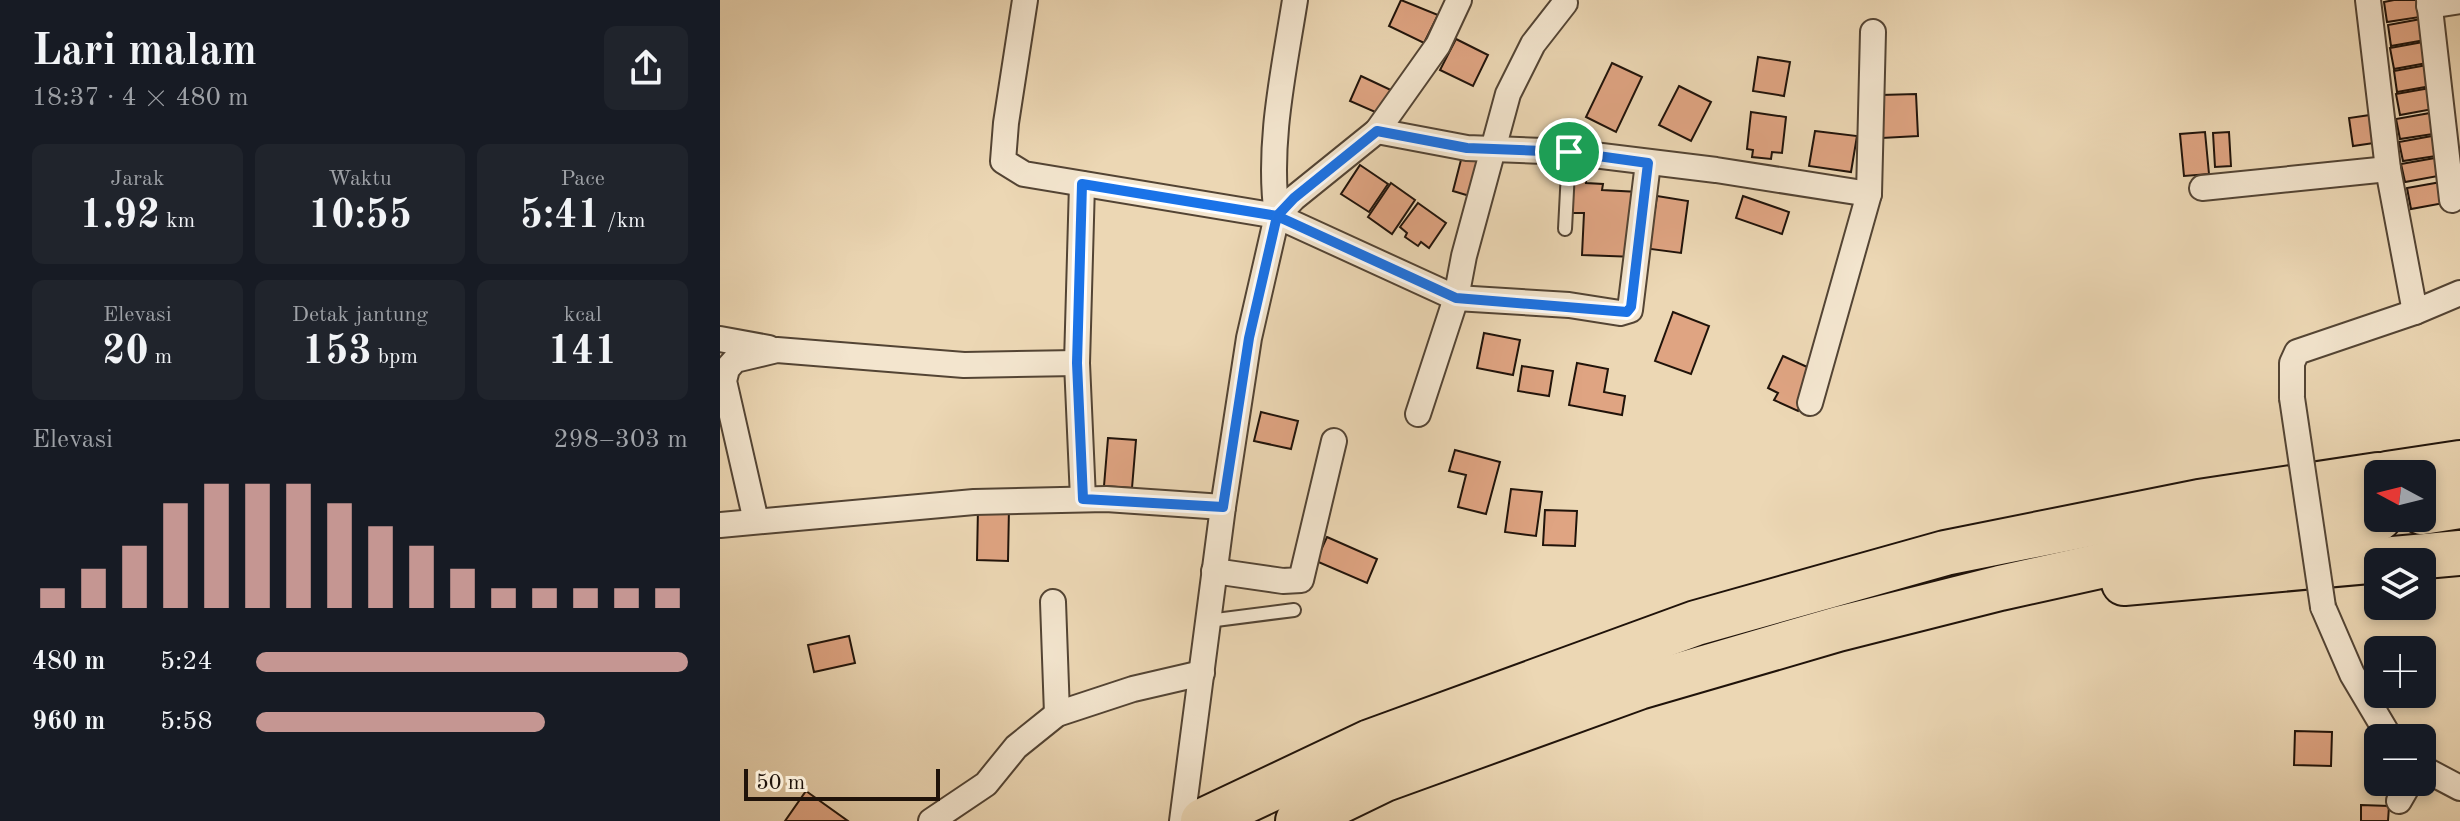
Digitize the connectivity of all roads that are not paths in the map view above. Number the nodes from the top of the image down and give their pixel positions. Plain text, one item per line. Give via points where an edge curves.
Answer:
1 (1025, 0) edge
2 (1295, 0) edge
3 (1459, 0) edge
4 (2368, 0) edge
5 (2460, 1) edge
6 (1565, 3) dead end
7 (2429, 3) edge
8 (1873, 32) dead end
9 (2452, 110) edge
10 (1377, 131) junction
11 (1493, 148) junction
12 (1569, 152) junction
13 (1648, 163) junction
14 (2388, 169) junction
15 (1082, 184) junction
16 (2202, 188) dead end
17 (1869, 194) junction
18 (2452, 200) dead end
19 (1277, 216) junction
20 (1565, 229) dead end
21 (2460, 293) edge
22 (1456, 298) junction
23 (2415, 312) junction
24 (720, 339) edge
25 (777, 350) junction
26 (1077, 363) junction
27 (1810, 403) dead end
28 (1418, 414) dead end
29 (1334, 441) dead end
30 (2460, 463) edge
31 (2436, 467) edge
32 (2364, 477) edge
33 (1083, 499) junction
34 (2460, 506) edge
35 (1223, 507) junction
36 (2436, 510) edge
37 (2364, 520) edge
38 (756, 521) junction
39 (720, 525) edge
40 (2460, 553) edge
41 (1214, 571) junction
42 (2000, 588) junction
43 (1053, 602) dead end
44 (1294, 610) dead end
45 (1208, 621) junction
46 (1202, 673) junction
47 (1057, 714) junction
48 (2382, 724) edge
49 (2436, 775) edge
50 (2460, 788) edge
51 (931, 821) edge
52 (1182, 821) edge
53 (1203, 821) edge
54 (1298, 821) edge

1 - 15 street via 1003,161 1024,174
2 - 19 street via 1272,182
3 - 10 street via 1438,45
4 - 14 street
5 - 7 street
6 - 11 street via 1533,44 1508,94
7 - 9 street
8 - 17 street
9 - 18 street
10 - 11 street
10 - 19 street
11 - 12 street
11 - 22 street
12 - 13 street
12 - 20 lane
13 - 17 street
13 - 22 street via 1627,312
14 - 16 street
14 - 23 street
15 - 19 street
15 - 26 street
17 - 27 street
19 - 22 street
19 - 35 street via 1249,338
21 - 23 street
22 - 28 street
23 - 48 street, bridge via 2297,352 2292,363 2292,398 2323,607
24 - 25 street
25 - 26 street via 964,365
25 - 38 street via 735,360 724,381
26 - 33 street
29 - 41 street via 1301,580
30 - 31 highway
32 - 53 highway via 2199,502 1945,553 1696,623 1370,742
33 - 35 street
33 - 38 street via 974,502
34 - 36 highway
35 - 41 street
37 - 42 highway via 2199,544
38 - 39 street
40 - 42 highway via 2169,581
41 - 45 street
42 - 54 highway via 1639,687 1385,779
43 - 47 street
44 - 45 lane
45 - 46 street
46 - 47 street
46 - 52 street
47 - 51 street via 1016,747 986,784
49 - 50 street

